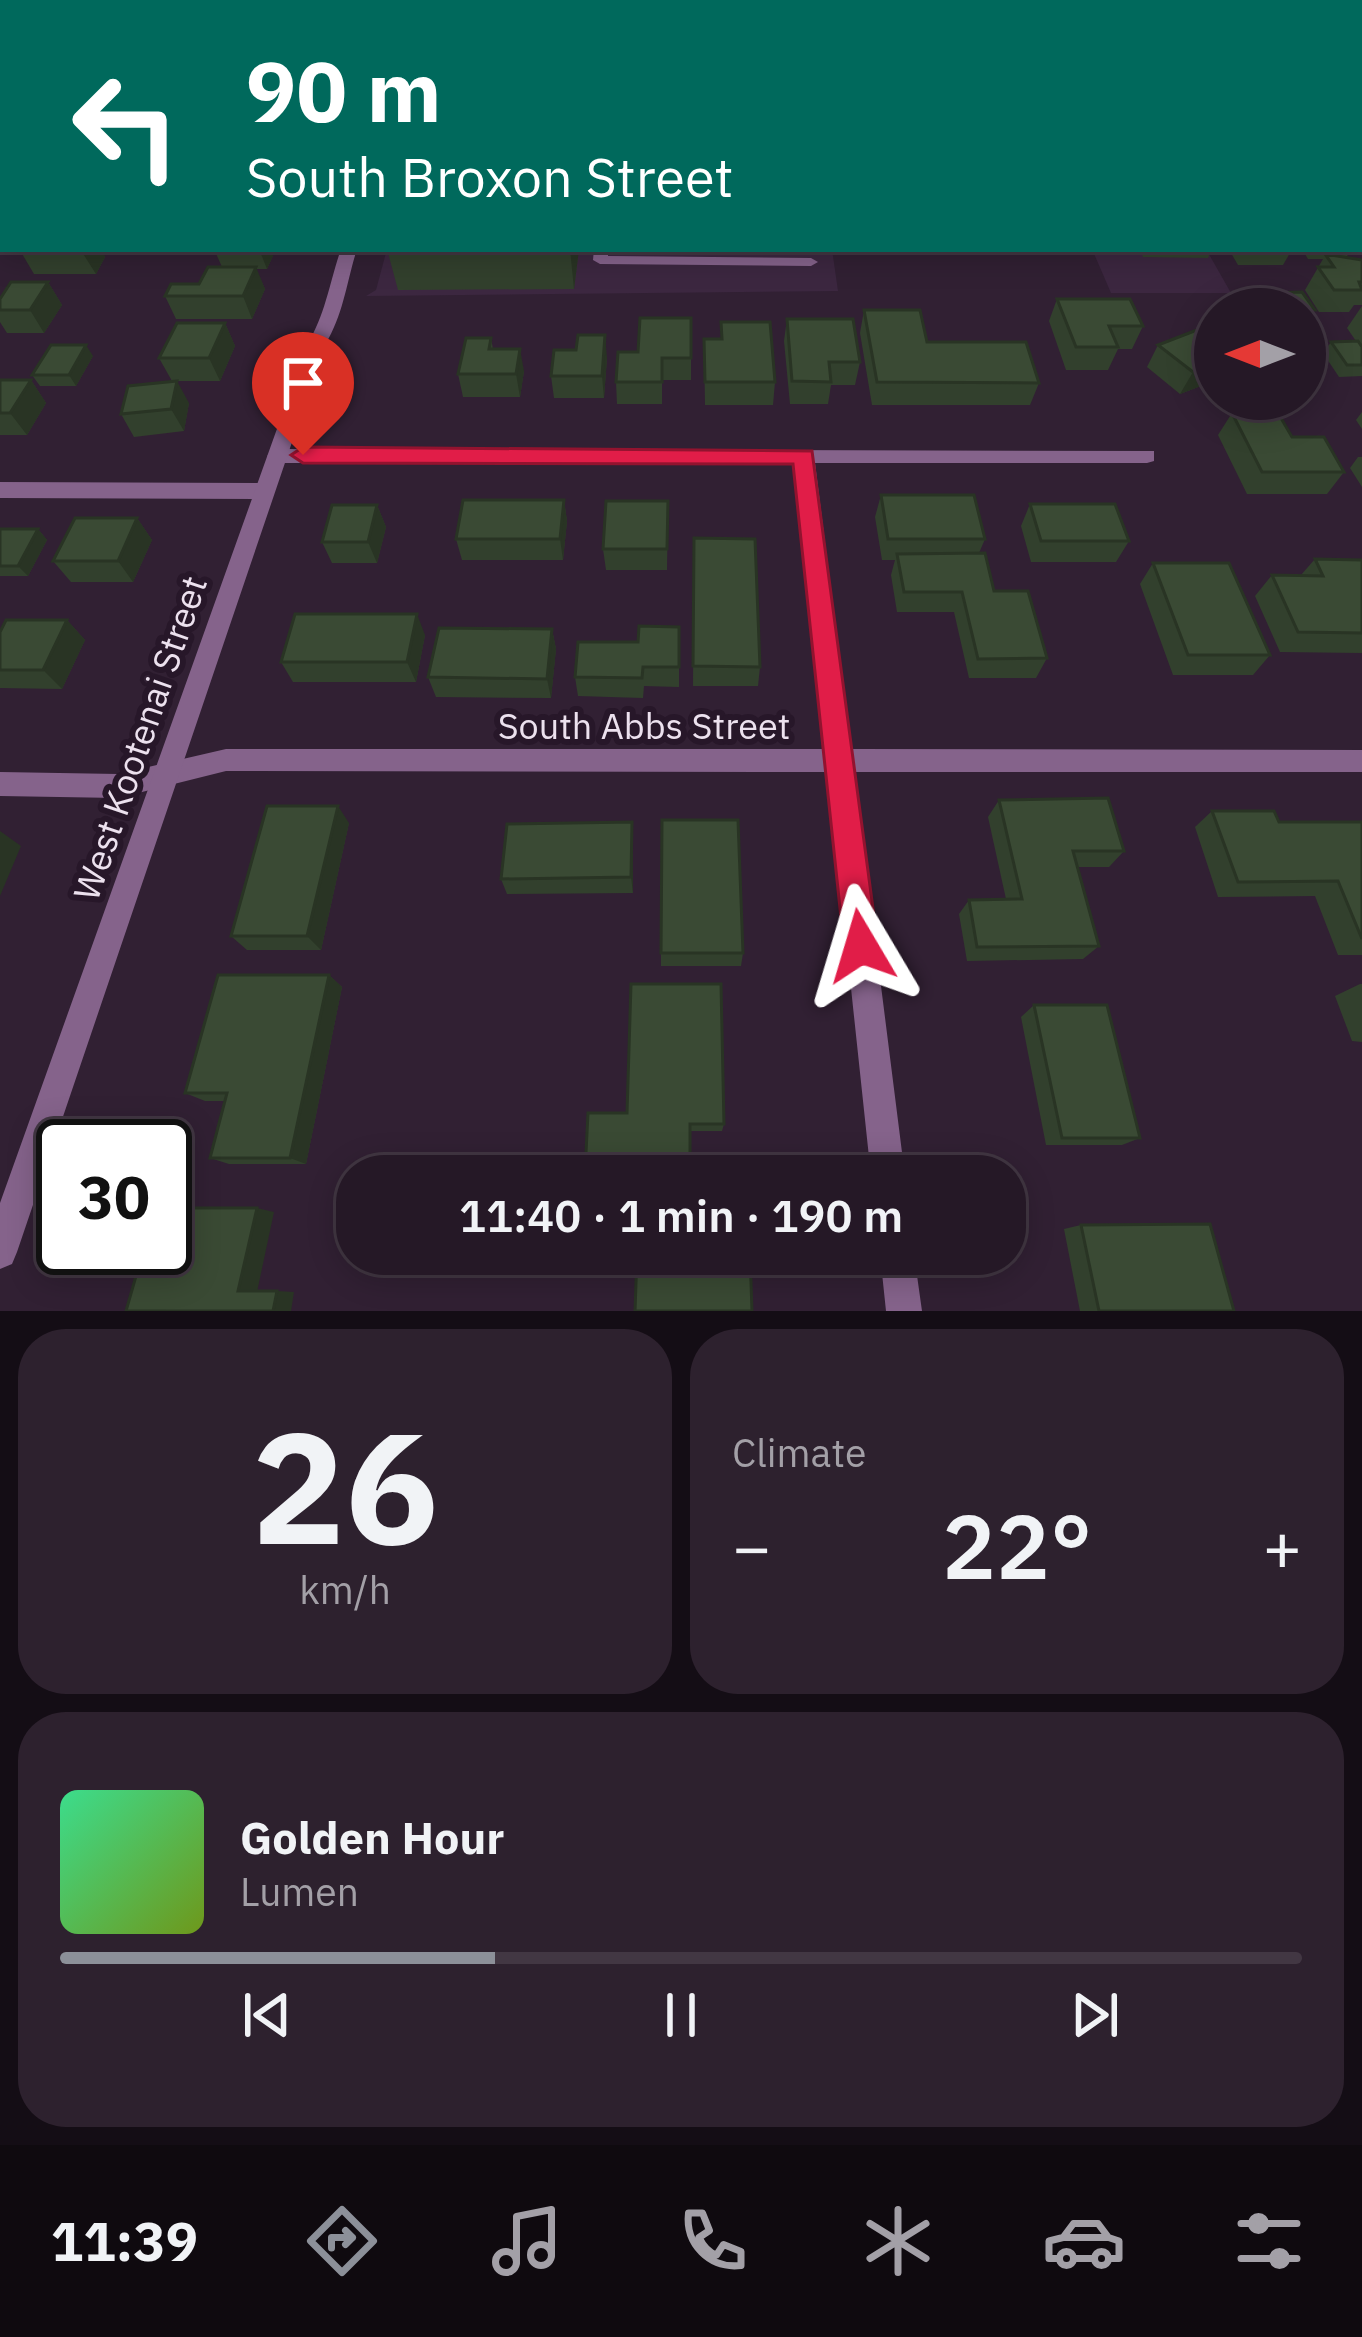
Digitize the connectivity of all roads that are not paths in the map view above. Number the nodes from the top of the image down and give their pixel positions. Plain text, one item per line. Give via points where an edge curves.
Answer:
1 (348, 252) edge
2 (601, 252) edge
3 (811, 262) dead end
4 (278, 456) junction
5 (804, 456) junction
6 (1147, 456) dead end
7 (0, 490) edge
8 (264, 491) junction
9 (1362, 761) edge
10 (839, 763) junction
11 (164, 777) junction
12 (0, 784) edge
13 (886, 1155) edge
14 (0, 1252) edge
15 (900, 1275) edge
16 (904, 1311) edge

1 - 4 street, West Kootenai Street via 334,315
2 - 3 lane via 600,260
4 - 5 street
4 - 8 street, West Kootenai Street
5 - 6 street
5 - 10 street
7 - 8 street
8 - 11 street, West Kootenai Street
9 - 10 street, South Abbs Street
10 - 11 street, South Abbs Street via 226,760
10 - 13 street
11 - 12 street, South Abbs Street via 118,786
11 - 14 street, West Kootenai Street
15 - 16 street

